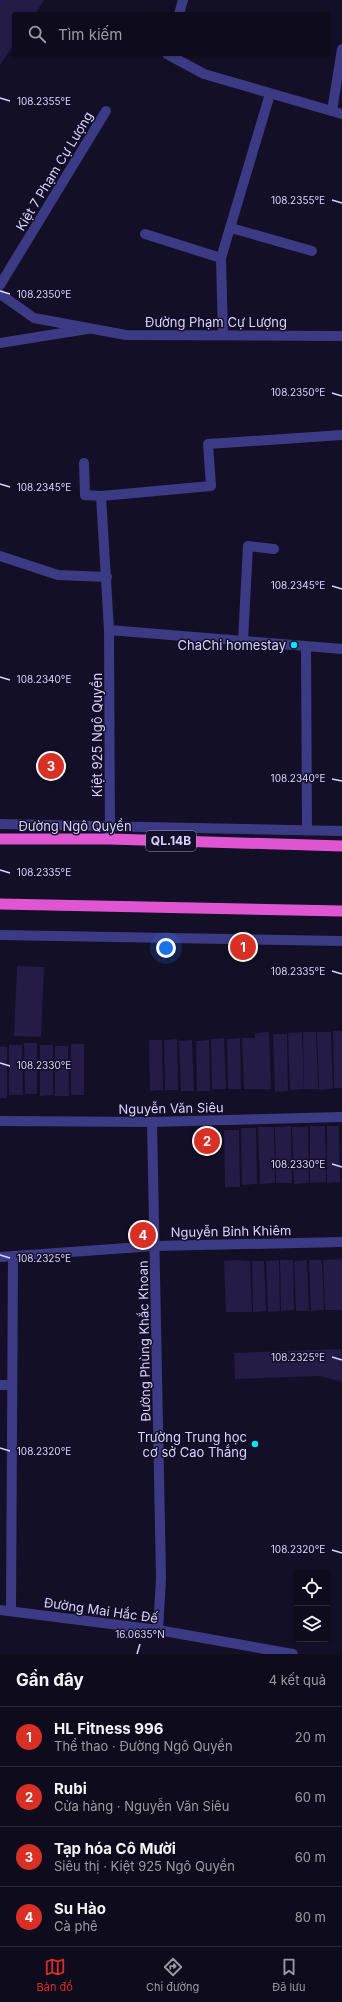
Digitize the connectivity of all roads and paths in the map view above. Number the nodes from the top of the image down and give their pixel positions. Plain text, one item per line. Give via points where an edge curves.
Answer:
1 (183, 0) edge
2 (180, 12) edge
3 (342, 49) edge
4 (172, 56) edge
5 (270, 94) junction
6 (106, 111) dead end
7 (337, 113) edge
8 (231, 228) junction
9 (145, 234) dead end
10 (312, 251) dead end
11 (221, 258) junction
12 (0, 285) edge
13 (0, 294) edge
14 (90, 328) junction
15 (223, 335) junction
16 (342, 336) edge
17 (0, 343) edge
18 (342, 435) edge
19 (84, 463) dead end
20 (101, 496) junction
21 (274, 550) dead end
22 (0, 556) edge
23 (107, 577) junction
24 (109, 630) junction
25 (242, 641) junction
26 (306, 646) junction
27 (342, 648) edge
28 (0, 824) edge
29 (110, 826) junction
30 (307, 830) junction
31 (342, 831) edge
32 (0, 839) edge
33 (110, 840) junction
34 (342, 846) edge
35 (0, 904) edge
36 (342, 911) edge
37 (0, 935) edge
38 (342, 941) edge
39 (342, 1117) edge
40 (0, 1121) edge
41 (152, 1122) junction
42 (342, 1242) edge
43 (155, 1246) junction
44 (0, 1257) edge
45 (14, 1257) junction
46 (0, 1385) edge
47 (12, 1385) junction
48 (0, 1610) edge
49 (11, 1611) junction
50 (158, 1630) junction
51 (293, 1654) edge

1 - 2 street
3 - 7 street
4 - 5 street via 204,74
5 - 7 street
5 - 8 street
6 - 12 street, Kiệt 7 Phạm Cự Lượng
8 - 10 street
8 - 11 street
9 - 11 street
11 - 15 street
13 - 14 street, Đường Phạm Cự Lượng via 34,318
14 - 15 street, Đường Phạm Cự Lượng via 126,334
14 - 17 street, Đường Phạm Cự Lượng
15 - 16 street, Đường Phạm Cự Lượng
18 - 20 street via 208,444 211,486
19 - 20 street via 85,495
20 - 23 street, Kiệt 925 Ngô Quyền
21 - 25 street via 248,546
22 - 23 street via 58,575
23 - 24 street, Kiệt 925 Ngô Quyền
24 - 25 street
24 - 29 street, Kiệt 925 Ngô Quyền
25 - 26 street
26 - 27 street
26 - 30 street
28 - 29 street, Đường Ngô Quyền
29 - 30 street, Đường Ngô Quyền
29 - 33 street, Kiệt 925 Ngô Quyền
30 - 31 street, Đường Ngô Quyền
32 - 33 highway, Đường Ngô Quyền / QL.14B
33 - 34 highway, Đường Ngô Quyền / QL.14B
35 - 36 highway
37 - 38 street
39 - 41 street, Nguyễn Văn Siêu
40 - 41 street, Nguyễn Văn Siêu
41 - 43 street, Đường Phùng Khắc Khoan
42 - 43 street, Nguyễn Bỉnh Khiêm
43 - 45 street, Nguyễn Bỉnh Khiêm
43 - 50 street, Đường Phùng Khắc Khoan via 161,1578
44 - 45 street, Nguyễn Bỉnh Khiêm
45 - 47 street
46 - 47 street
47 - 49 street
48 - 49 street, Đường Mai Hắc Đế
49 - 50 street, Đường Mai Hắc Đế
50 - 51 street, Đường Mai Hắc Đế

